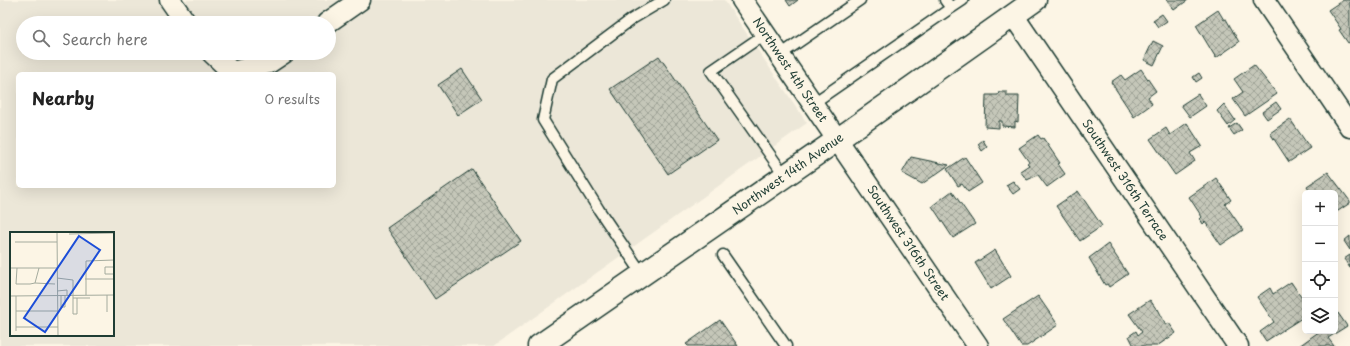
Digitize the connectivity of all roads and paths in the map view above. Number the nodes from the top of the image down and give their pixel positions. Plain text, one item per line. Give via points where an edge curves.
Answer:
1 (170, 0) edge
2 (360, 0) edge
3 (664, 0) edge
4 (742, 0) edge
5 (860, 0) edge
6 (963, 0) edge
7 (1264, 0) edge
8 (948, 4) edge
9 (1024, 5) edge
10 (181, 16) edge
11 (336, 17) edge
12 (765, 34) junction
13 (780, 55) junction
14 (219, 60) edge
15 (274, 60) edge
16 (232, 72) edge
17 (232, 72) edge
18 (812, 104) junction
19 (1350, 127) edge
20 (837, 140) junction
21 (784, 176) junction
22 (723, 255) dead end
23 (643, 275) junction
24 (540, 346) edge
25 (786, 346) edge
26 (978, 346) edge
27 (1238, 346) edge

1 - 10 street
2 - 11 street
3 - 23 lane via 632,19 552,79 543,120
4 - 12 street, Northwest 4th Street
5 - 13 lane
6 - 8 lane
7 - 19 street
8 - 18 lane
9 - 20 street, Northwest 14th Avenue
9 - 27 street, Southwest 316th Terrace
12 - 13 street, Northwest 4th Street
12 - 21 lane via 711,71
13 - 18 street, Northwest 4th Street
14 - 16 street
15 - 17 street
18 - 20 street, Northwest 4th Street
20 - 21 street, Northwest 14th Avenue
20 - 26 street, Southwest 316th Street
21 - 23 street, Northwest 14th Avenue
22 - 25 lane
23 - 24 street, Northwest 14th Avenue

